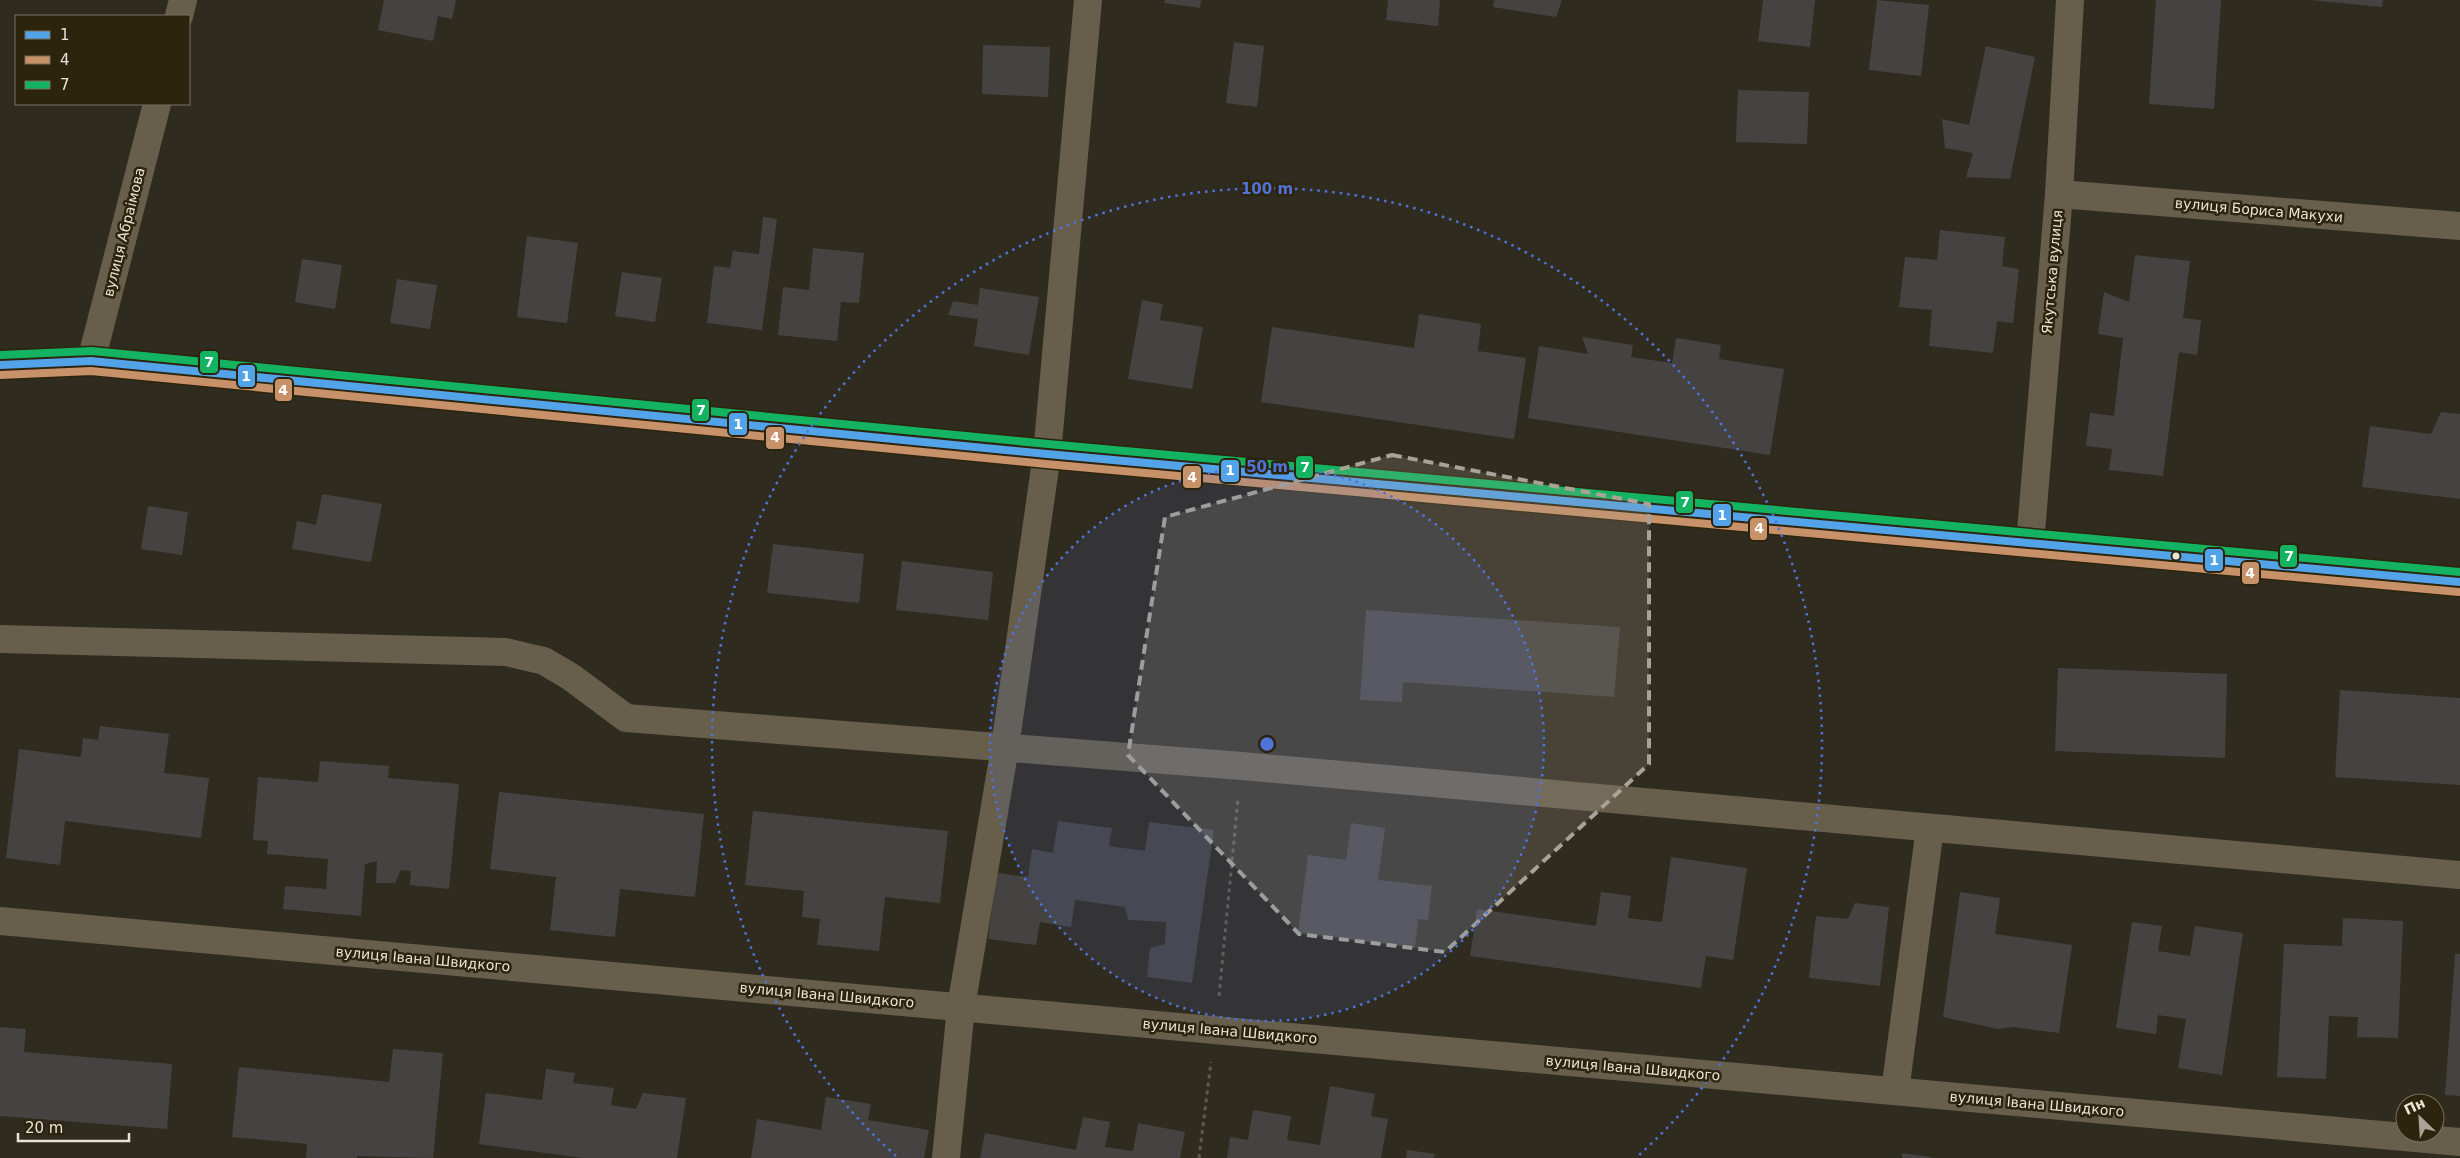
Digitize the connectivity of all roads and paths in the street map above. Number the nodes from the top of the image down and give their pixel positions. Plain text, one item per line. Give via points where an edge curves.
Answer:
1 (183, 0) edge
2 (1088, 0) edge
3 (2070, 0) edge
4 (179, 15) edge
5 (157, 105) edge
6 (2058, 194) junction
7 (2460, 226) edge
8 (91, 361) junction
9 (0, 365) edge
10 (1047, 454) junction
11 (2030, 544) junction
12 (2460, 582) edge
13 (0, 639) edge
14 (1005, 747) junction
15 (1242, 766) junction
16 (1930, 828) junction
17 (2460, 875) edge
18 (0, 921) edge
19 (962, 1007) junction
20 (1215, 1030) junction
21 (1896, 1091) junction
22 (2460, 1142) edge
23 (2389, 1147) edge
24 (946, 1158) edge
25 (1199, 1158) edge

1 - 4 street
2 - 10 street
3 - 6 street, Якутська вулиця
5 - 8 street, вулиця Абраімова
6 - 7 street, вулиця Бориса Макухи
6 - 11 street, Якутська вулиця
8 - 9 main road
8 - 10 main road
10 - 11 main road
10 - 14 street
11 - 12 main road
13 - 14 street via 506,652 544,661 626,718
14 - 15 street
14 - 19 street
15 - 16 street
15 - 20 path
16 - 17 street
16 - 21 street
18 - 19 street, вулиця Івана Швидкого
19 - 20 street, вулиця Івана Швидкого
19 - 24 street
20 - 21 street, вулиця Івана Швидкого
20 - 25 path
21 - 23 street, вулиця Івана Швидкого
22 - 23 street, вулиця Івана Швидкого

